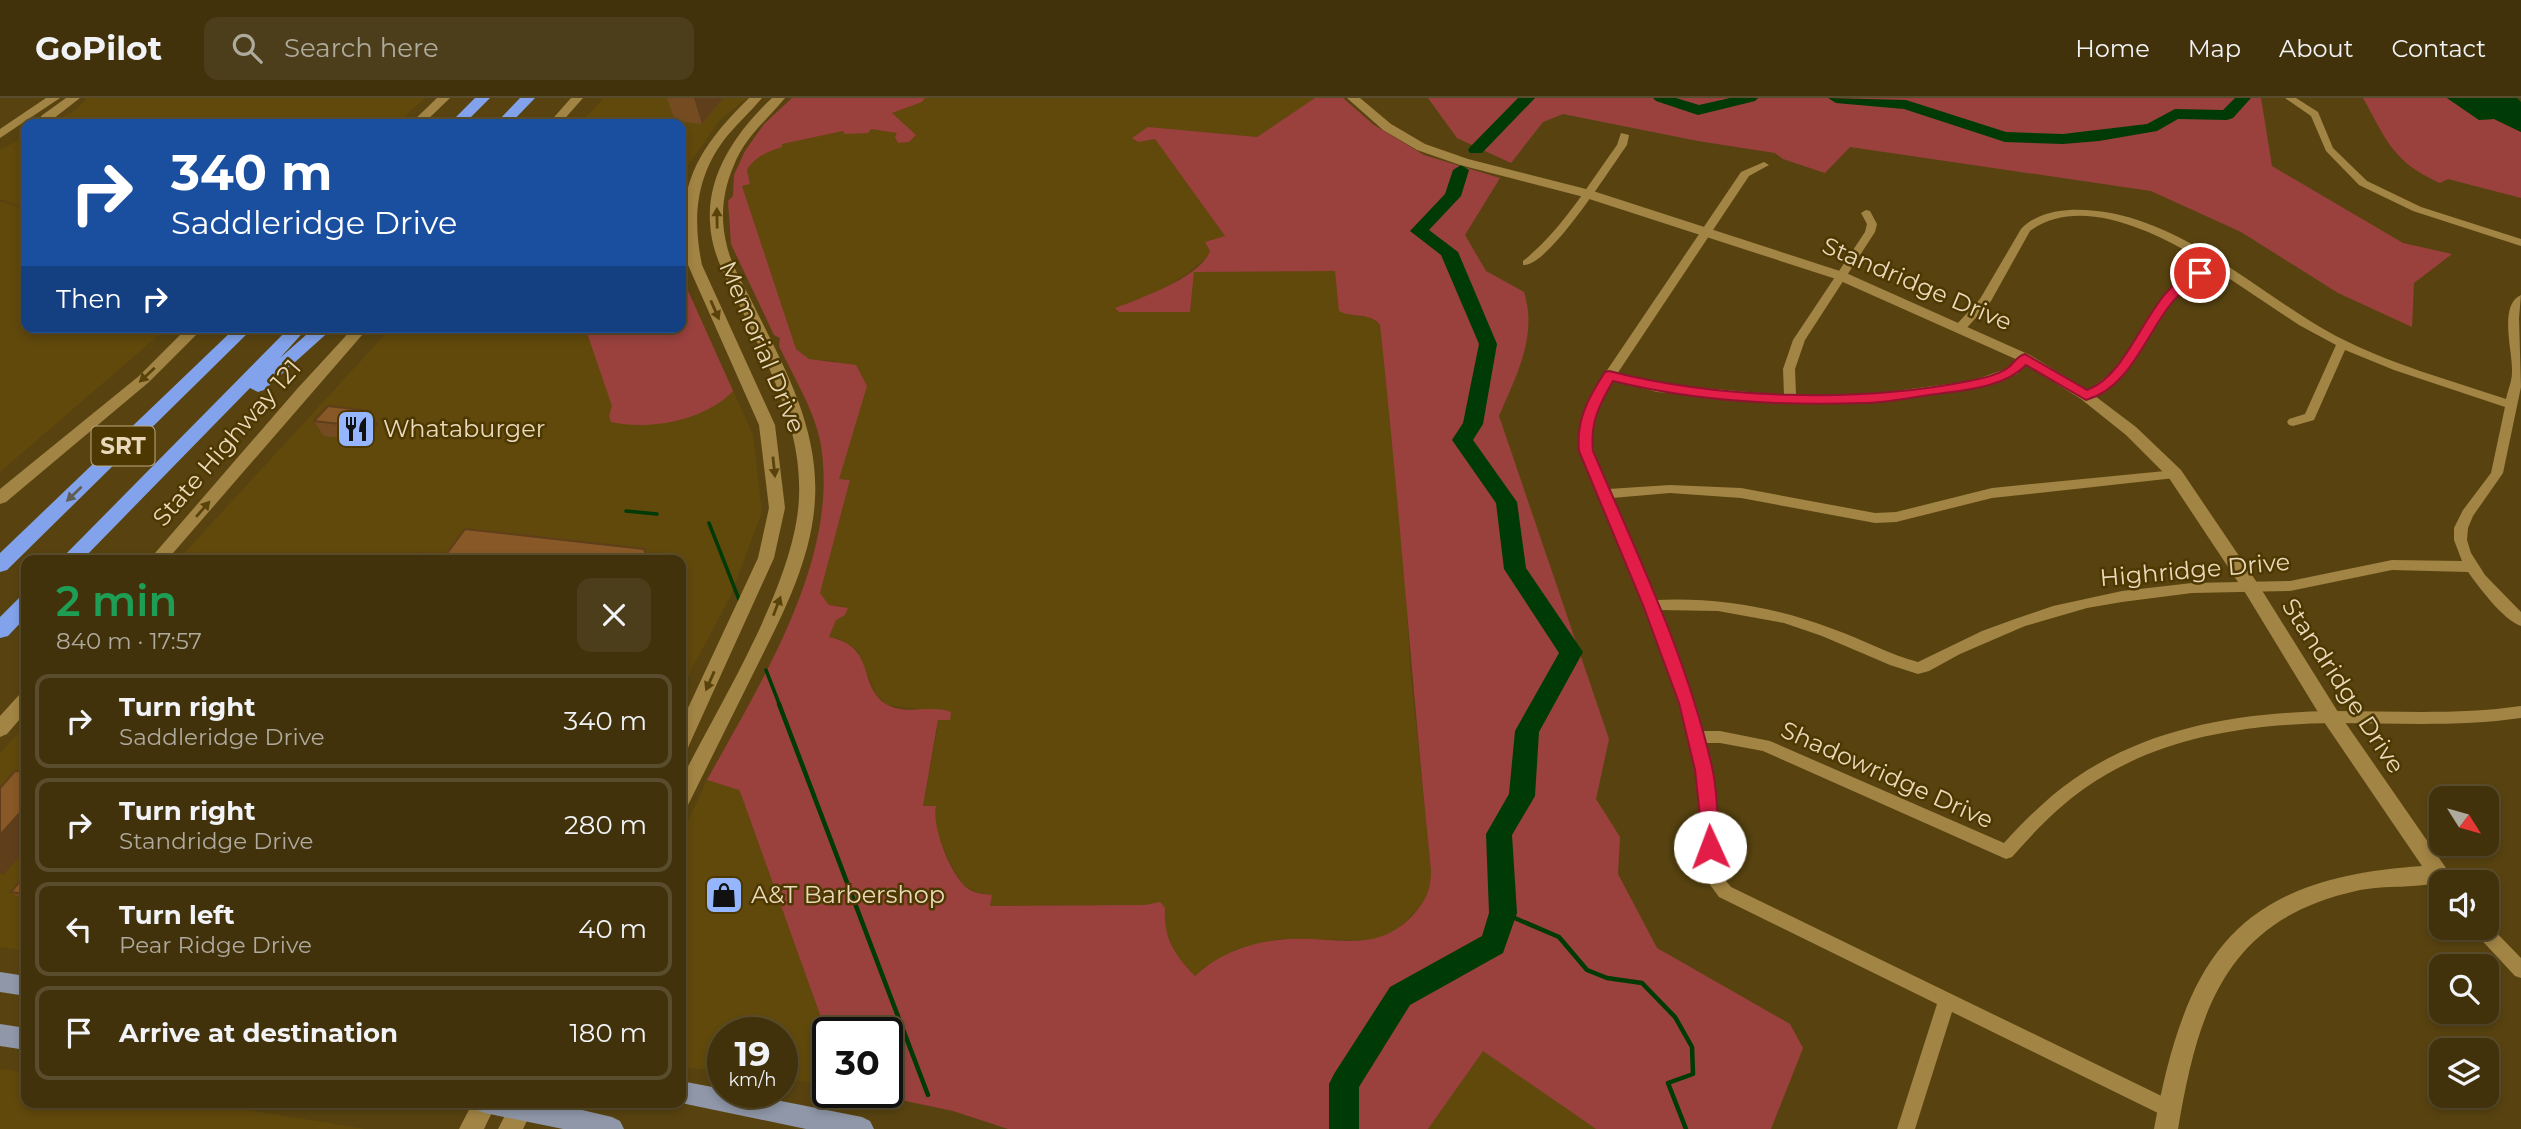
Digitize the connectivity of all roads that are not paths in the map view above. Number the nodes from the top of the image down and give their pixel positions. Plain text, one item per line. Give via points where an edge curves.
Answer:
1 (54, 98) edge
2 (74, 98) edge
3 (444, 98) edge
4 (483, 98) edge
5 (528, 98) edge
6 (577, 98) edge
7 (756, 98) edge
8 (779, 98) edge
9 (1353, 98) edge
10 (2290, 98) edge
11 (22, 119) edge
12 (44, 119) edge
13 (421, 119) edge
14 (461, 119) edge
15 (507, 119) edge
16 (558, 119) edge
17 (21, 120) edge
18 (0, 134) edge
19 (21, 134) edge
20 (1623, 135) dead end
21 (0, 145) edge
22 (1764, 165) dead end
23 (1585, 193) junction
24 (1866, 213) dead end
25 (1705, 230) junction
26 (2521, 243) edge
27 (1527, 263) dead end
28 (2215, 264) junction
29 (1841, 276) junction
30 (2521, 298) edge
31 (1960, 328) junction
32 (191, 333) edge
33 (223, 333) edge
34 (240, 333) edge
35 (294, 333) edge
36 (319, 333) edge
37 (356, 333) edge
38 (2342, 344) junction
39 (2025, 358) junction
40 (1609, 376) junction
41 (788, 393) junction
42 (2086, 396) junction
43 (1790, 399) junction
44 (756, 402) junction
45 (2512, 405) junction
46 (2293, 422) dead end
47 (175, 454) junction
48 (114, 455) junction
49 (2175, 474) junction
50 (1603, 494) junction
51 (0, 498) edge
52 (75, 555) edge
53 (161, 555) edge
54 (0, 565) edge
55 (2472, 566) junction
56 (2252, 589) junction
57 (1651, 605) junction
58 (21, 609) edge
59 (2521, 621) edge
60 (0, 630) edge
61 (21, 706) edge
62 (2521, 712) edge
63 (2331, 717) junction
64 (0, 729) edge
65 (686, 732) edge
66 (1697, 737) junction
67 (686, 784) edge
68 (2436, 870) edge
69 (2429, 878) edge
70 (2492, 940) edge
71 (2521, 970) edge
72 (0, 982) edge
73 (21, 985) edge
74 (1947, 1000) junction
75 (0, 1035) edge
76 (21, 1038) edge
77 (686, 1093) edge
78 (482, 1108) edge
79 (521, 1108) edge
80 (534, 1108) edge
81 (2168, 1119) edge
82 (471, 1129) edge
83 (510, 1129) edge
84 (612, 1129) edge
85 (862, 1129) edge
86 (1906, 1129) edge

1 - 11 street
2 - 12 street
3 - 13 street
4 - 14 highway
5 - 15 highway
6 - 16 street
7 -> 44 street, Memorial Drive via 735,118 700,167 687,214 695,265
41 -> 8 street, Memorial Drive via 724,259 716,219 726,165 747,131
9 - 23 street, Standridge Drive via 1387,127 1421,147
10 - 26 street via 2315,114 2329,149 2363,183 2417,209
17 - 18 street
19 - 21 street
20 - 23 street via 1622,145
22 - 25 street via 1745,174
23 - 25 street, Standridge Drive
23 - 27 street via 1540,255
24 - 29 street via 1870,232
25 - 29 street, Standridge Drive
25 - 40 street
28 - 31 street via 2172,237 2134,221 2055,214 2026,229 1985,301
28 - 38 street
28 - 42 street via 2175,290 2123,366 2101,390
29 - 31 street, Standridge Drive
29 - 43 street via 1793,353
30 - 45 street via 2513,318 2518,373
31 - 39 street, Standridge Drive
32 -> 51 street via 144,379
33 - 48 highway
34 - 48 highway, SRT
35 - 47 highway, SRT
36 - 47 highway
53 -> 37 street, State Highway 121
38 - 45 street
38 - 46 street via 2310,417
39 - 42 street, Standridge Drive
39 - 43 street via 2012,371 1972,385 1878,398
40 - 43 street via 1657,388
40 - 50 street via 1590,409 1584,435
41 - 44 street
67 -> 41 street, Memorial Drive via 774,615 795,557 807,502 806,456
42 - 49 street, Standridge Drive
44 -> 65 street, Memorial Drive via 767,425 777,508 766,558
45 - 55 street via 2497,473 2461,527 2460,539
47 - 52 highway, SRT
48 -> 54 highway, SRT
49 - 50 street via 1992,493 1885,518 1741,493 1670,489
49 - 56 street, Standridge Drive
50 - 57 street
55 - 56 street, Highridge Drive via 2390,565 2304,584
55 - 59 street
56 - 57 street, Highridge Drive via 2195,588 2061,608 1981,636 1918,668 1772,614 1712,603
56 - 63 street, Standridge Drive
57 - 66 street
58 - 60 highway
61 - 64 street
62 - 63 street, Shadowridge Drive via 2484,718
63 - 66 street, Shadowridge Drive via 2212,729 2120,758 2081,781 2006,852 1765,745
63 - 68 street, Standridge Drive
66 - 74 street via 1709,809 1711,866 1718,886
69 - 81 street via 2336,886 2289,903 2252,928 2211,976 2191,1017
70 - 71 street
72 - 73 main road
74 - 81 street
74 - 86 street
75 - 76 main road
77 - 85 main road
78 - 82 street
79 - 83 street
80 - 84 main road

